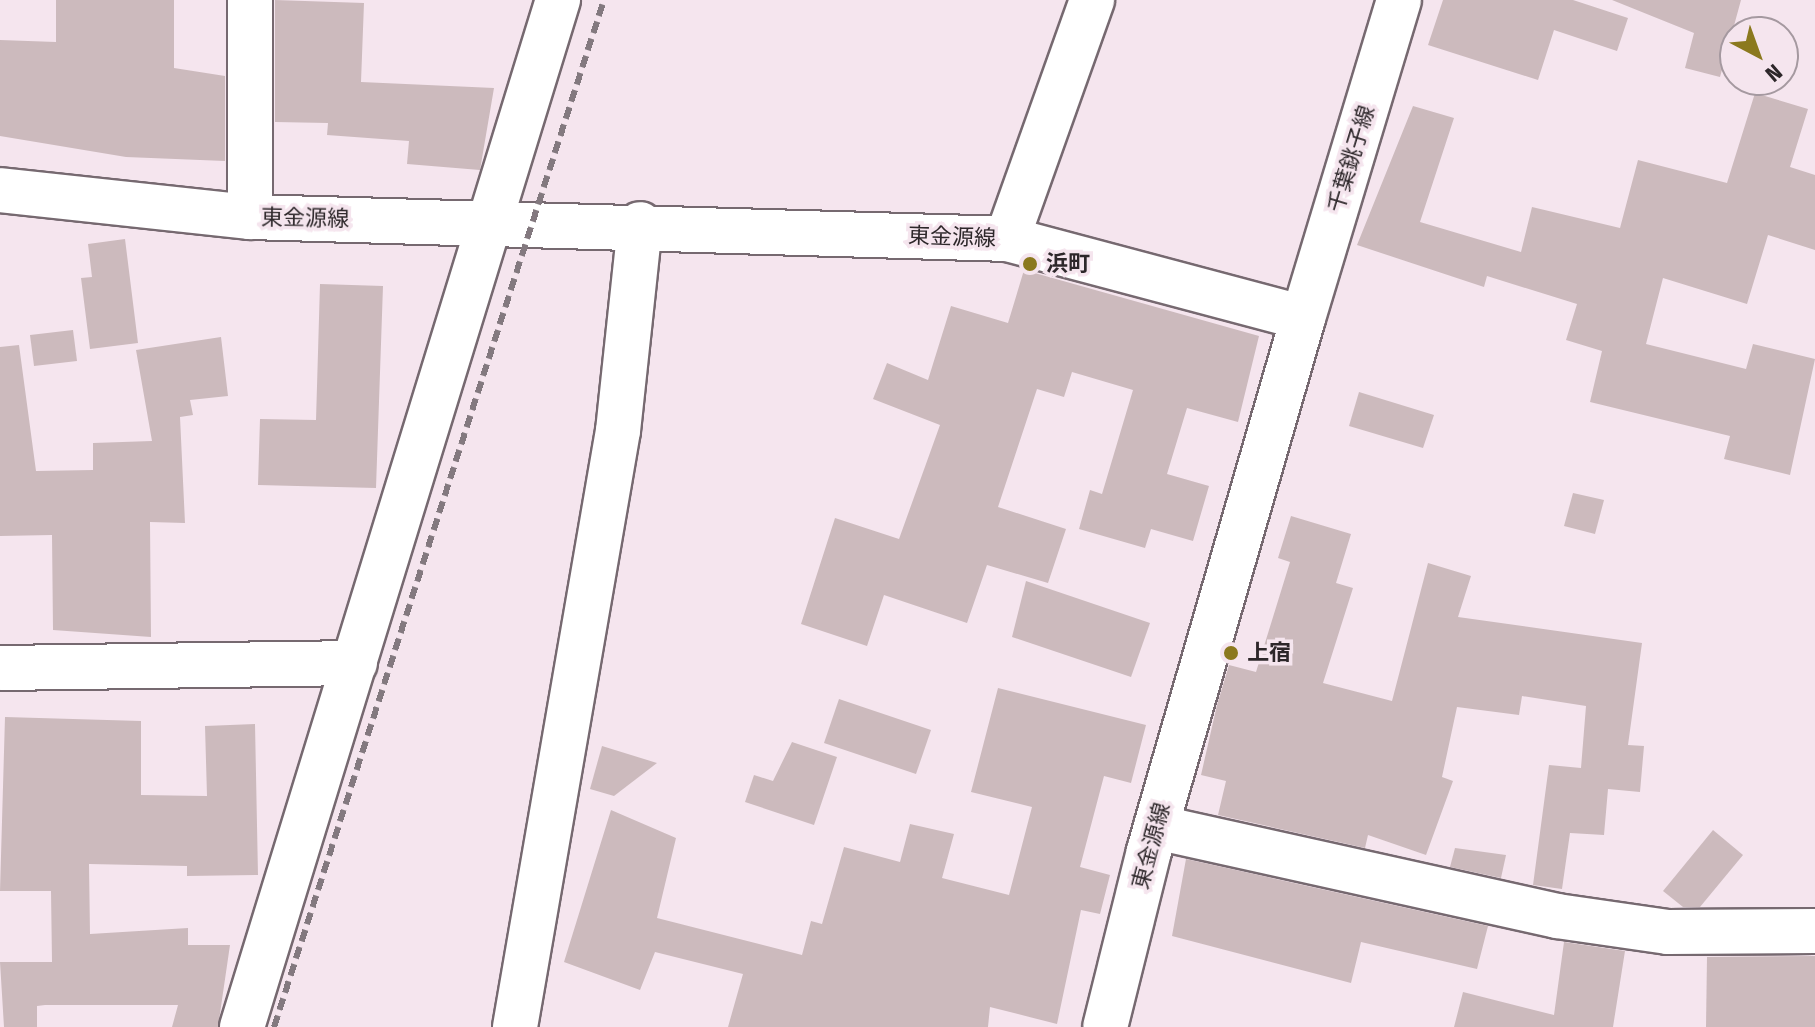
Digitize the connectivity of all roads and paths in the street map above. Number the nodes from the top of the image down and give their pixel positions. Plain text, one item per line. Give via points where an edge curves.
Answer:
1 (250, 0) edge
2 (558, 0) edge
3 (1092, 0) edge
4 (1399, 0) edge
5 (0, 190) edge
6 (250, 217) junction
7 (492, 223) junction
8 (640, 224) junction
9 (1007, 239) junction
10 (1303, 318) junction
11 (355, 663) junction
12 (0, 668) edge
13 (1156, 827) junction
14 (1815, 931) edge
15 (242, 1027) edge
16 (515, 1027) edge
17 (1105, 1027) edge

1 - 6 street
2 - 7 street
3 - 9 street
4 - 10 street, 千葉銚子線
5 - 6 street, 東金源線
6 - 7 street, 東金源線
7 - 8 street, 東金源線
7 - 11 street
8 - 9 street, 東金源線
8 - 16 street via 618,431
9 - 10 street, 東金源線
10 - 13 street, 東金源線
11 - 12 street
11 - 15 street
13 - 14 street via 1557,916 1668,932
13 - 17 street, 東金源線

